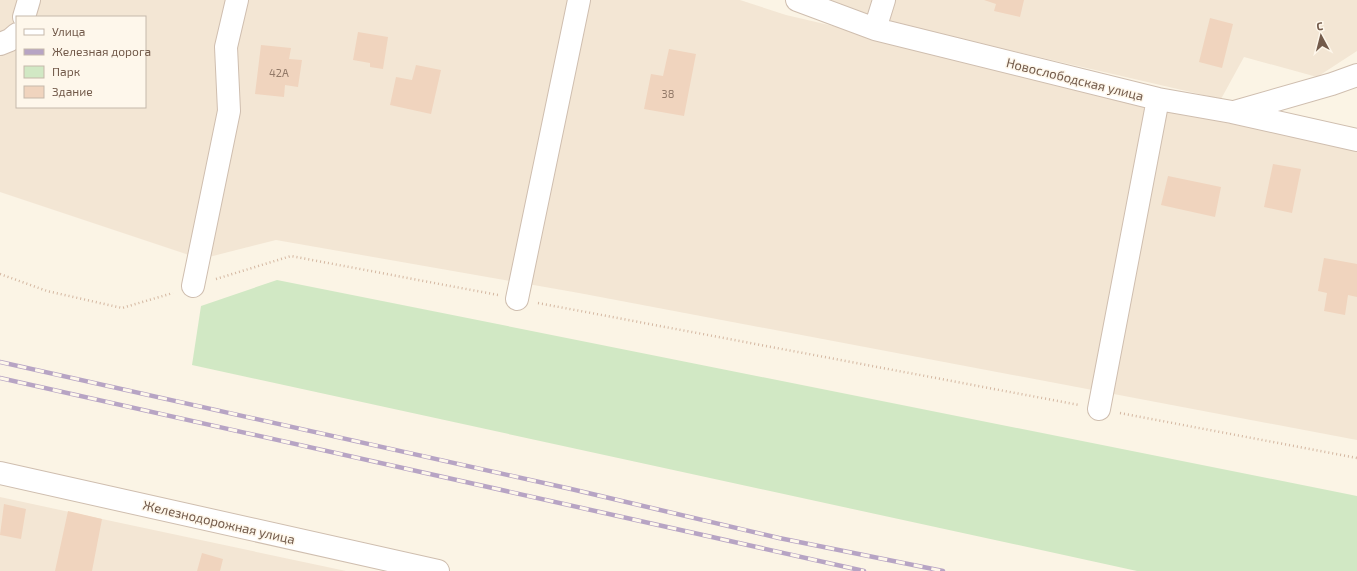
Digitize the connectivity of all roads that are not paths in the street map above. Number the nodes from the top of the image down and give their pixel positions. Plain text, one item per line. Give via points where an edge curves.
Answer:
1 (28, 0) edge
2 (236, 0) edge
3 (579, 0) edge
4 (797, 0) edge
5 (884, 0) edge
6 (24, 16) edge
7 (875, 29) junction
8 (16, 35) edge
9 (0, 44) edge
10 (1357, 75) edge
11 (1158, 99) junction
12 (1232, 112) junction
13 (1357, 140) edge
14 (198, 285) road end
15 (517, 299) road end
16 (1099, 409) road end
17 (0, 473) edge
18 (438, 571) edge

1 - 6 street
2 - 14 street via 226,47 229,111
3 - 15 street
4 - 7 street, Новослободская улица
5 - 7 street
7 - 11 street, Новослободская улица
8 - 9 street
10 - 12 street
11 - 12 street, Новослободская улица
11 - 16 street
12 - 13 street, Новослободская улица
17 - 18 street, Железнодорожная улица

